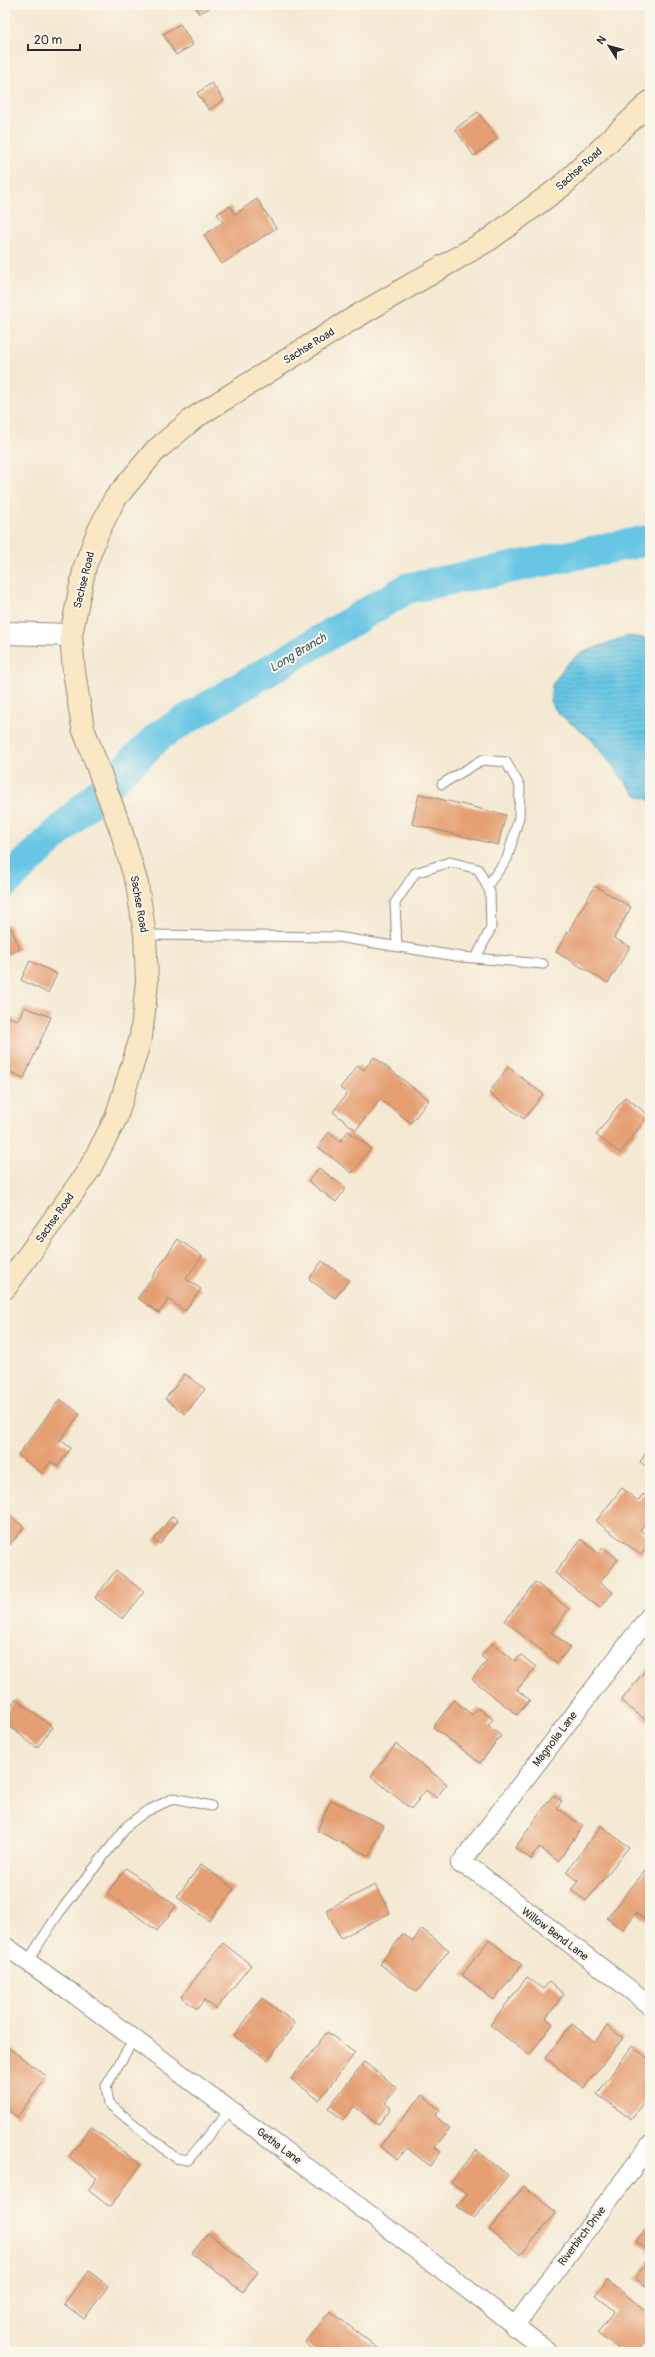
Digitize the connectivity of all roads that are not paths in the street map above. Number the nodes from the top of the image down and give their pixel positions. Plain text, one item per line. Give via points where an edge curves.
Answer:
1 (650, 102) edge
2 (5, 633) edge
3 (71, 635) junction
4 (442, 784) dead end
5 (487, 886) junction
6 (145, 935) junction
7 (397, 946) junction
8 (476, 958) junction
9 (543, 964) dead end
10 (5, 1288) edge
11 (650, 1615) edge
12 (211, 1806) dead end
13 (460, 1864) joint
14 (5, 1946) edge
15 (27, 1962) junction
16 (650, 2005) edge
17 (134, 2039) junction
18 (230, 2110) junction
19 (650, 2145) edge
20 (514, 2327) junction
21 (549, 2352) edge

1 - 3 main road, Sachse Road via 563,184 490,239 256,378 194,418 155,451 114,500 98,532 85,566
2 - 3 street
3 - 6 main road, Sachse Road via 83,728 121,830 137,884
4 - 5 lane via 482,760 506,762 520,786 519,817 507,859
5 - 7 lane via 478,869 450,862 415,873 396,903
5 - 8 lane via 490,892 491,928
6 - 7 lane via 338,937
6 - 10 main road, Sachse Road via 147,981 141,1037 116,1118 89,1170
7 - 8 lane
8 - 9 lane
11 - 13 street, Magnolia Lane
12 - 15 lane via 174,1798 145,1812 128,1825 59,1913
13 - 16 street, Willow Bend Lane via 474,1870
14 - 15 street, Getha Lane
15 - 17 street, Getha Lane
17 - 18 street, Getha Lane
17 - 18 lane via 106,2086 109,2104 176,2158 188,2160
18 - 20 street, Getha Lane
19 - 20 street, Riverbirch Drive
20 - 21 street, Getha Lane

